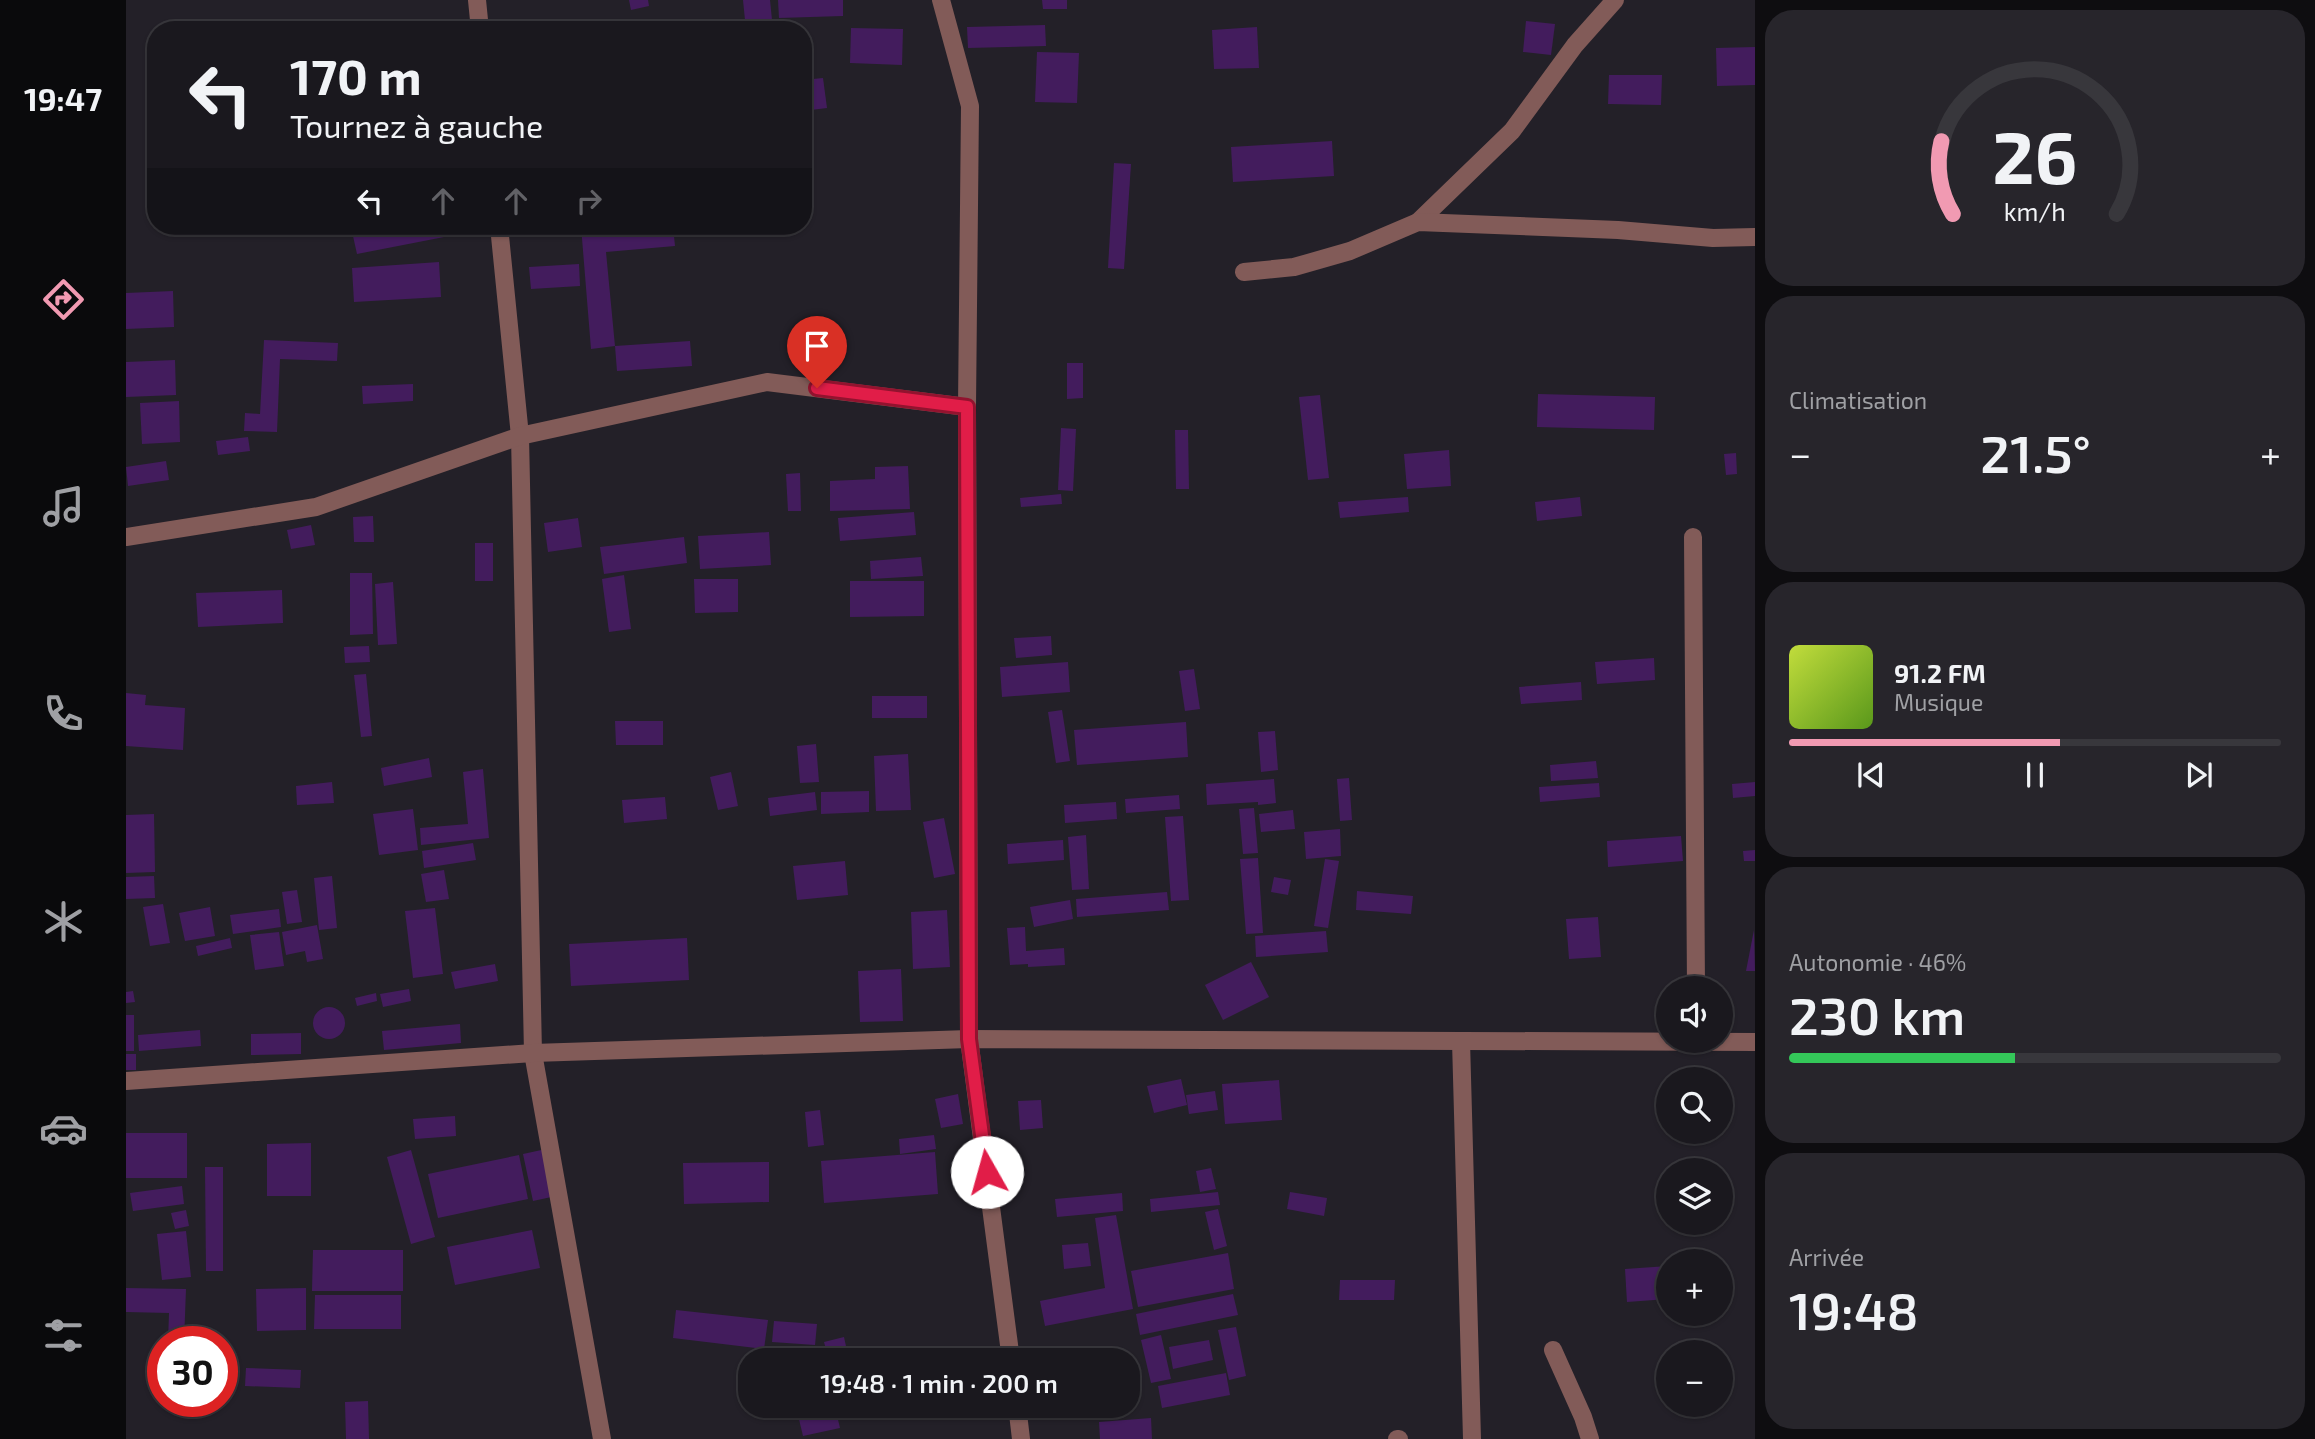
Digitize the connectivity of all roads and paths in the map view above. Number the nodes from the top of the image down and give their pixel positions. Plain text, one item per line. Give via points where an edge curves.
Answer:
1 (477, 0) edge
2 (941, 0) edge
3 (1615, 0) edge
4 (479, 21) edge
5 (1418, 222) junction
6 (500, 235) edge
7 (1755, 237) edge
8 (1244, 272) dead end
9 (967, 407) junction
10 (520, 436) junction
11 (126, 537) edge
12 (1693, 537) dead end
13 (1696, 976) edge
14 (969, 1039) junction
15 (1461, 1041) junction
16 (1656, 1042) edge
17 (1733, 1042) edge
18 (1755, 1042) edge
19 (533, 1053) junction
20 (126, 1082) edge
21 (1009, 1348) edge
22 (1553, 1350) dead end
23 (1019, 1418) edge
24 (602, 1439) edge
25 (1021, 1439) edge
26 (1472, 1439) edge
27 (1590, 1439) edge

1 - 4 street
2 - 9 street via 970,106
3 - 5 street via 1575,45 1512,131
5 - 7 street
5 - 8 street via 1350,251 1294,267
6 - 10 street
9 - 10 street via 767,382
9 - 14 street
10 - 11 street via 316,506
10 - 19 street
12 - 13 street
14 - 15 street
14 - 19 street
14 - 21 street
15 - 16 street
15 - 26 street
17 - 18 street
19 - 20 street
19 - 24 street
22 - 27 street
23 - 25 street

